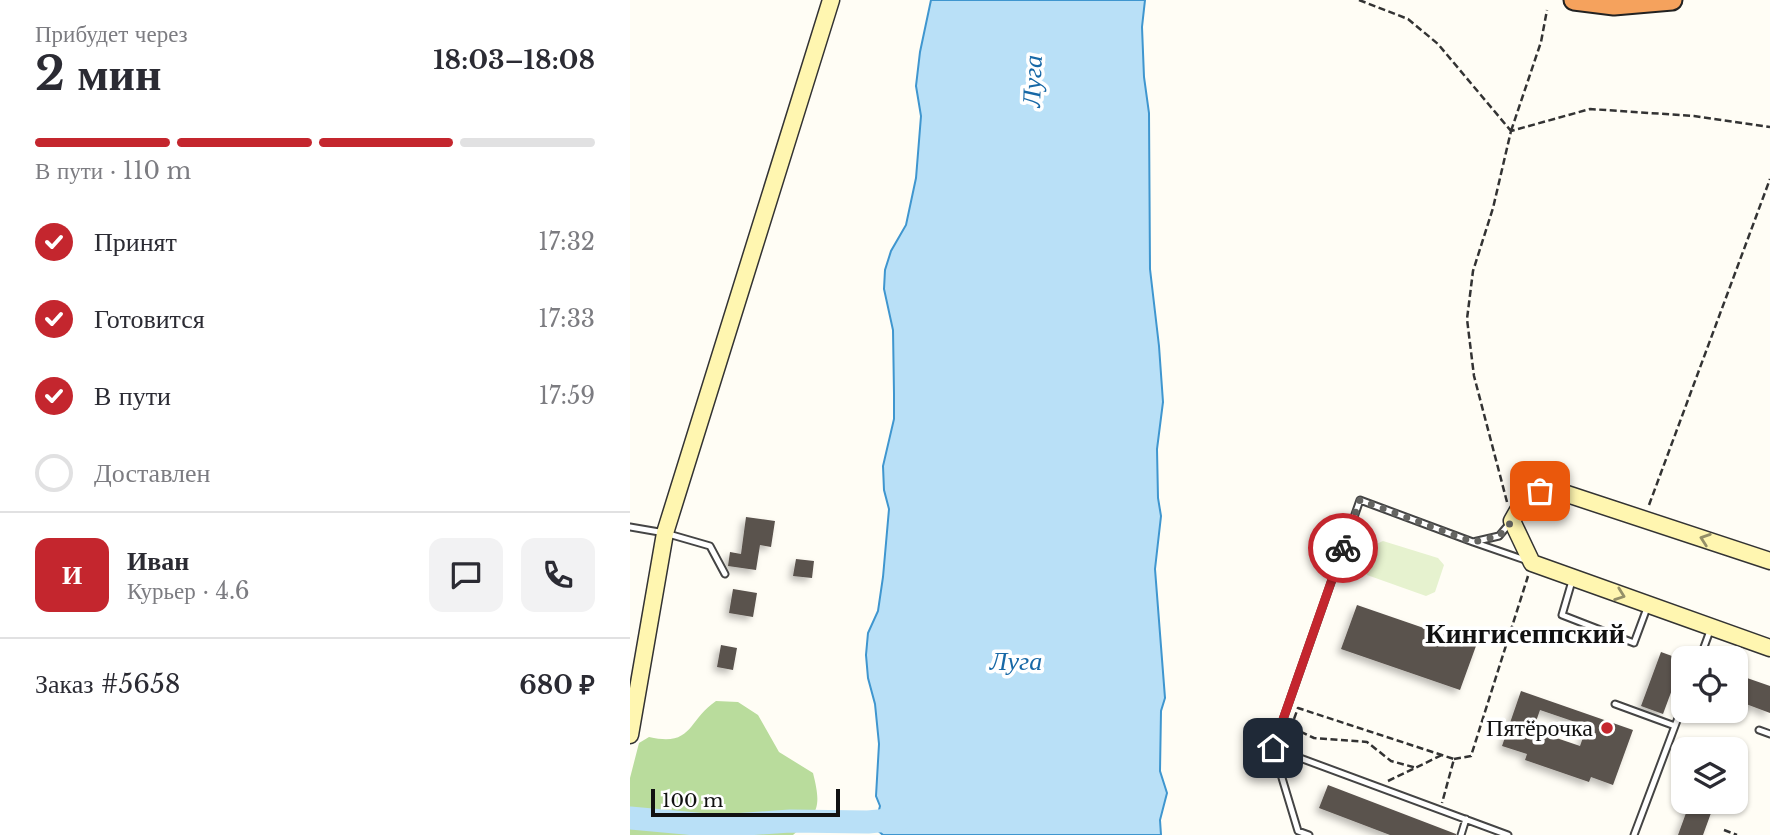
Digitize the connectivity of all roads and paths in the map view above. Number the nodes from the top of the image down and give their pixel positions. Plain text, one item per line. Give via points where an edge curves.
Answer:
1 (831, 0) edge
2 (1359, 0) edge
3 (1574, 0) edge
4 (1672, 0) edge
5 (1546, 10) dead end
6 (1770, 127) edge
7 (1511, 131) junction
8 (1770, 179) edge
9 (1644, 518) junction
10 (1512, 521) junction
11 (630, 527) edge
12 (665, 533) junction
13 (1473, 542) junction
14 (1770, 561) edge
15 (1532, 563) junction
16 (725, 575) dead end
17 (1573, 578) junction
18 (1648, 605) junction
19 (1711, 627) junction
20 (1704, 646) edge
21 (1770, 648) edge
22 (1615, 704) dead end
23 (1676, 723) edge
24 (1675, 726) junction
25 (1759, 730) dead end
26 (1770, 734) edge
27 (630, 735) edge
28 (1273, 748) junction
29 (1442, 755) junction
30 (1454, 759) junction
31 (1417, 768) junction
32 (1377, 787) junction
33 (1440, 810) junction
34 (1466, 820) junction
35 (1724, 830) dead end
36 (1309, 835) edge
37 (1461, 835) edge
38 (1508, 835) edge
39 (1634, 835) edge
40 (1737, 835) edge

1 - 12 street
2 - 7 path via 1408,19 1438,44
3 - 4 highway via 1615,5
5 - 7 path via 1541,42
6 - 7 path via 1590,109
7 - 10 path via 1473,271 1467,319 1474,376
8 - 9 path
9 - 10 street via 1558,491 1540,491 1527,496
14 -> 9 street
10 - 13 lane via 1499,536
10 - 15 street
11 - 12 lane
12 - 16 lane via 710,546
12 - 27 street
13 - 15 lane
13 - 28 lane via 1360,500
15 - 17 street
15 - 30 path via 1471,756
17 -> 18 street
17 - 18 lane via 1562,615 1634,643
18 - 19 street
19 - 20 lane
19 - 21 street
22 - 24 lane
23 - 24 lane
24 - 39 lane
25 - 26 lane
28 - 32 lane
28 - 36 lane via 1298,831
29 - 30 path
29 - 31 path
29 - 31 path via 1298,708 1291,727 1314,738 1367,742 1391,761
30 - 33 path
31 - 32 path
32 - 33 lane
33 - 34 lane
34 - 37 lane
34 - 38 lane
35 - 40 path

